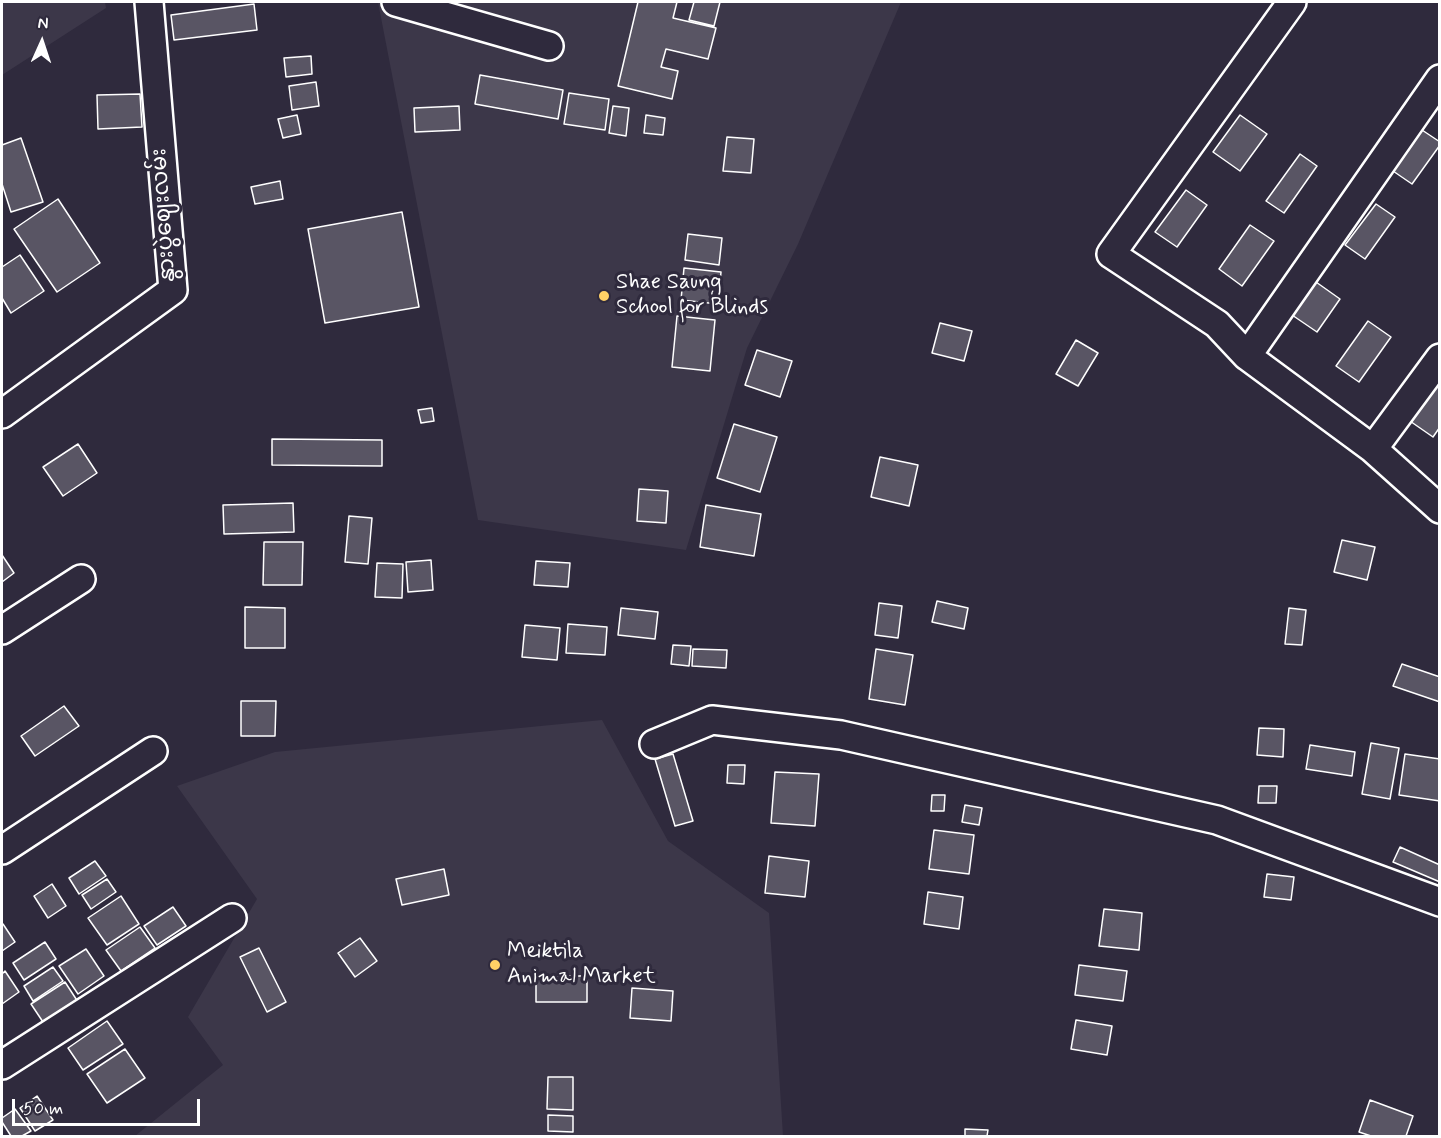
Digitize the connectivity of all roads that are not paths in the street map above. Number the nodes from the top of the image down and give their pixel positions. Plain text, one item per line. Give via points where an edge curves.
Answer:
1 (149, 2) edge
2 (396, 2) edge
3 (1292, 2) edge
4 (549, 46) dead end
5 (1440, 79) edge
6 (1246, 356) junction
7 (1440, 358) edge
8 (2, 414) edge
9 (1373, 449) junction
10 (1440, 509) edge
11 (81, 579) dead end
12 (2, 630) edge
13 (654, 744) dead end
14 (153, 752) dead end
15 (2, 850) edge
16 (1440, 902) edge
17 (232, 918) dead end
18 (2, 1065) edge

1 - 8 street, နွားပွဲဈေးလမ်း via 173,290
2 - 4 street
3 - 6 street via 1111,254 1217,324
5 - 6 street
6 - 9 street
7 - 9 street
9 - 10 street
11 - 12 street
13 - 16 street via 712,720 841,735 1217,820
14 - 15 street
17 - 18 street

